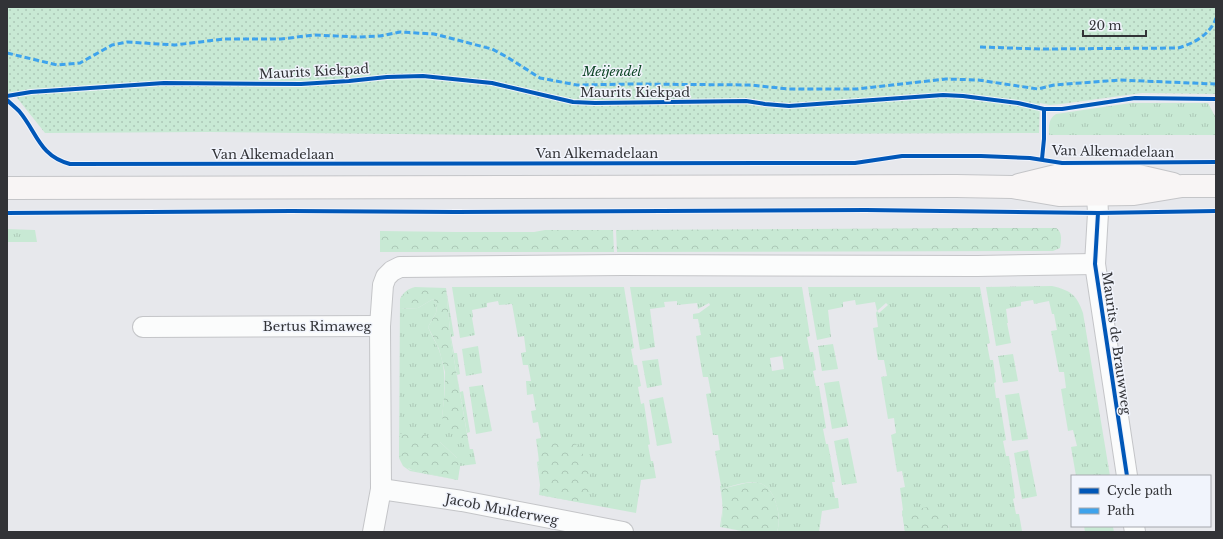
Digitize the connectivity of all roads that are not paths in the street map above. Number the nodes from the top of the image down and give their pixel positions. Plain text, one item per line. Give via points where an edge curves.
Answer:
1 (1182, 186) junction
2 (1216, 186) edge
3 (1012, 187) junction
4 (7, 188) edge
5 (1097, 195) junction
6 (1095, 264) junction
7 (380, 326) junction
8 (143, 327) dead end
9 (1127, 475) edge
10 (381, 489) junction
11 (373, 532) edge
12 (623, 532) edge

1 - 2 main road, Van Alkemadelaan
1 - 3 main road, Van Alkemadelaan via 1134,175 1089,174 1060,175
1 - 5 main road, Van Alkemadelaan via 1134,194
3 - 4 main road, Van Alkemadelaan
3 - 5 main road, Van Alkemadelaan via 1059,195
5 - 6 street, Maurits de Brauwweg
6 - 7 street via 400,267 392,271 382,284
6 - 9 street, Maurits de Brauwweg
7 - 8 street, Bertus Rimaweg
7 - 10 street, Bertus Rimaweg
10 - 11 street, Bertus Rimaweg
10 - 12 street, Jacob Mulderweg via 454,499

